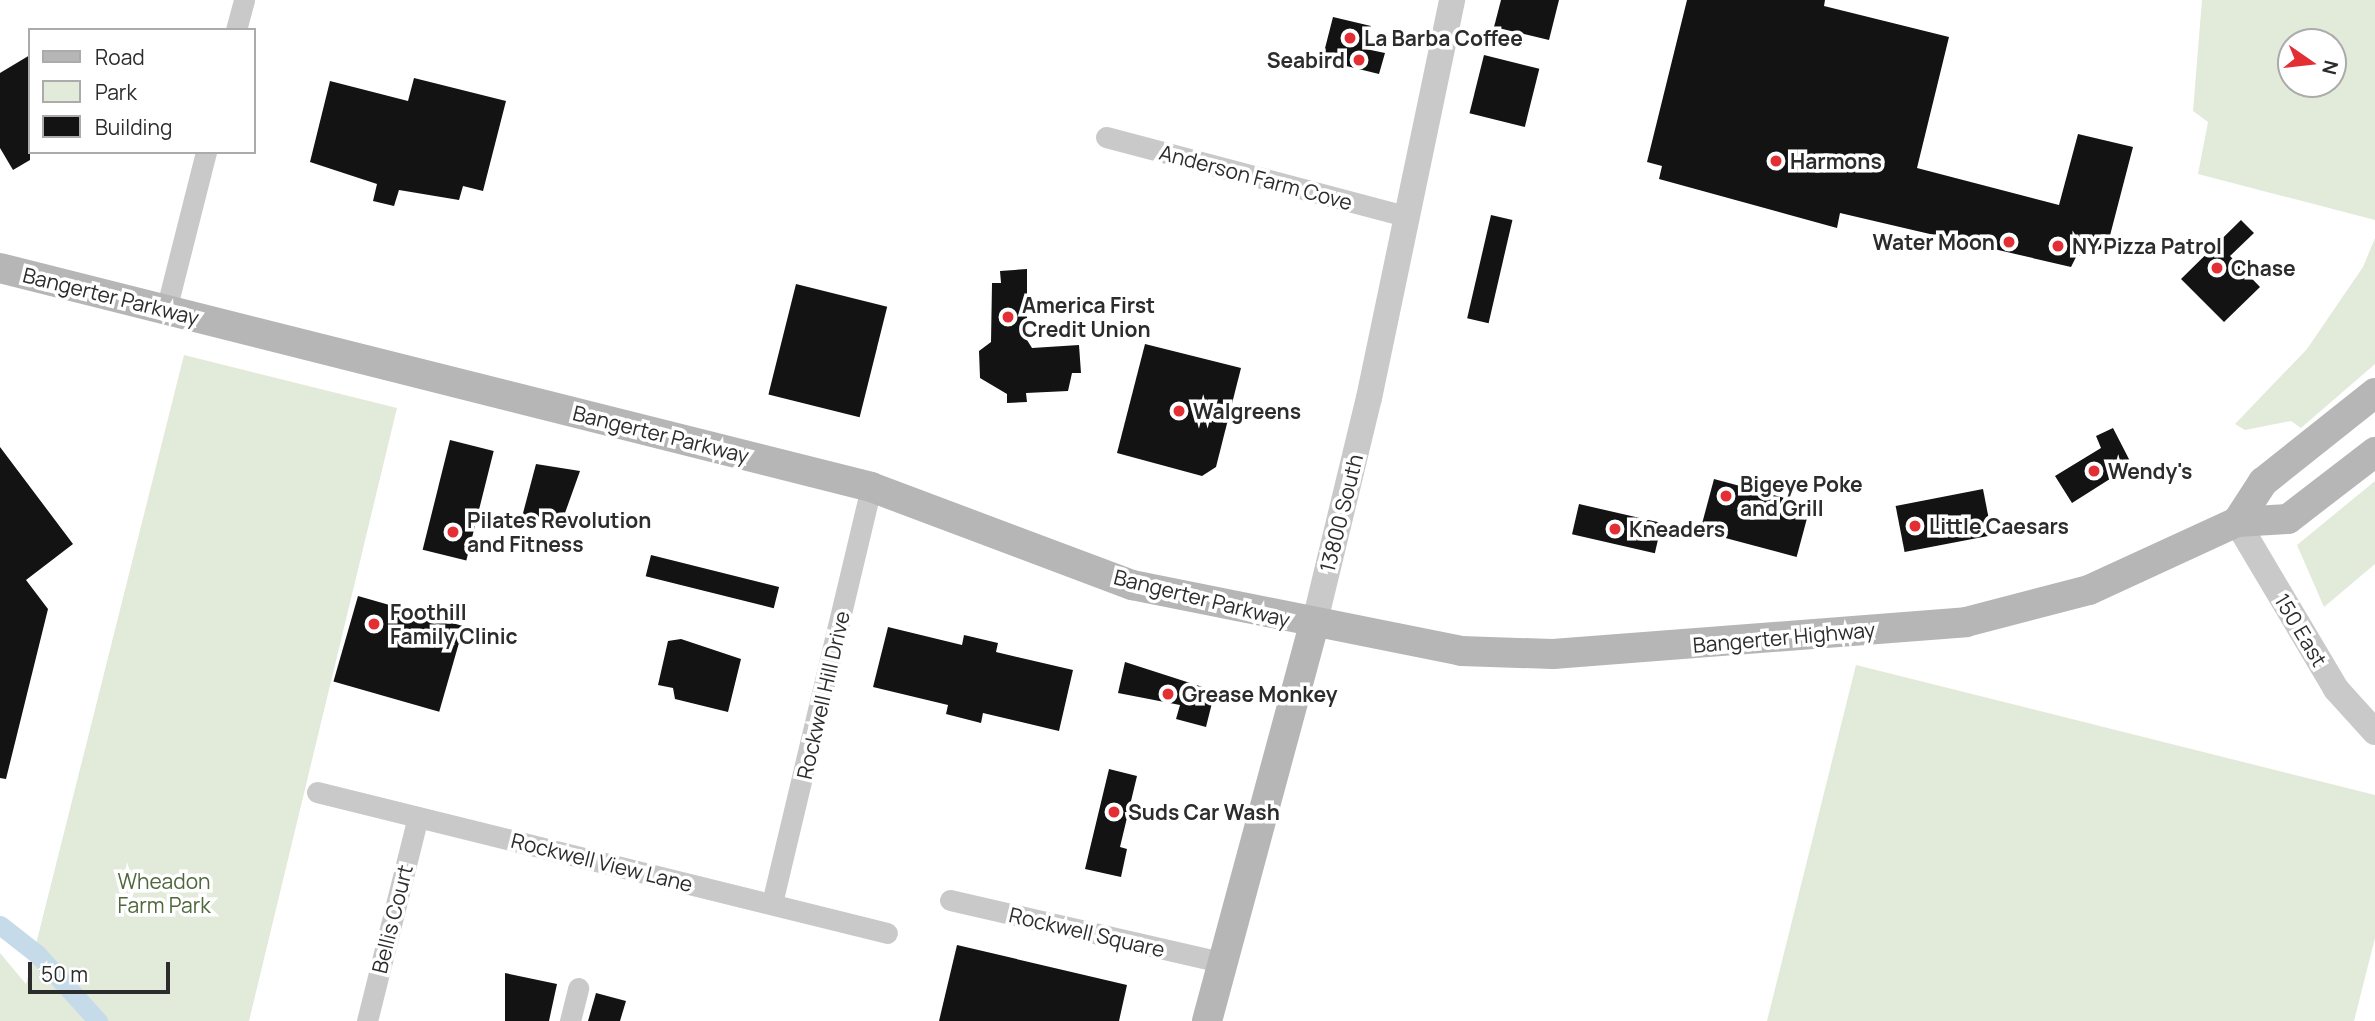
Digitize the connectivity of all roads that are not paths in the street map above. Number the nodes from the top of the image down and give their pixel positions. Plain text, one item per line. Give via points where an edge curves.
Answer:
1 (244, 0) edge
2 (1452, 0) edge
3 (237, 28) edge
4 (1106, 137) dead end
5 (205, 154) edge
6 (1406, 216) junction
7 (0, 268) edge
8 (166, 310) junction
9 (2375, 393) edge
10 (2375, 452) edge
11 (871, 487) junction
12 (2237, 522) junction
13 (1314, 625) junction
14 (2375, 732) edge
15 (317, 792) dead end
16 (418, 817) junction
17 (950, 900) dead end
18 (772, 903) junction
19 (887, 933) dead end
20 (1224, 963) junction
21 (578, 988) dead end
22 (367, 1021) edge
23 (570, 1021) edge
24 (1207, 1021) edge

1 - 3 street
2 - 6 street, 13800 South
4 - 6 street, Anderson Farm Cove
5 - 8 street
6 - 13 street, 13800 South
7 - 8 main road, Bangerter Parkway
8 - 11 main road, Bangerter Parkway
9 - 12 main road via 2263,482
10 - 12 main road, Bangerter Highway via 2288,519
11 - 13 main road, Bangerter Parkway via 1132,585
11 - 18 street, Rockwell Hill Drive
12 - 13 main road, Bangerter Highway via 2089,590 1966,622 1553,654 1461,651
12 - 14 street, 150 East via 2336,689
13 - 20 main road, 13800 South
15 - 16 street, Rockwell View Lane
16 - 18 street, Rockwell View Lane
16 - 22 street, Bellis Court
17 - 20 street, Rockwell Square
18 - 19 street, Rockwell View Lane
20 - 24 main road, 13800 South
21 - 23 street

